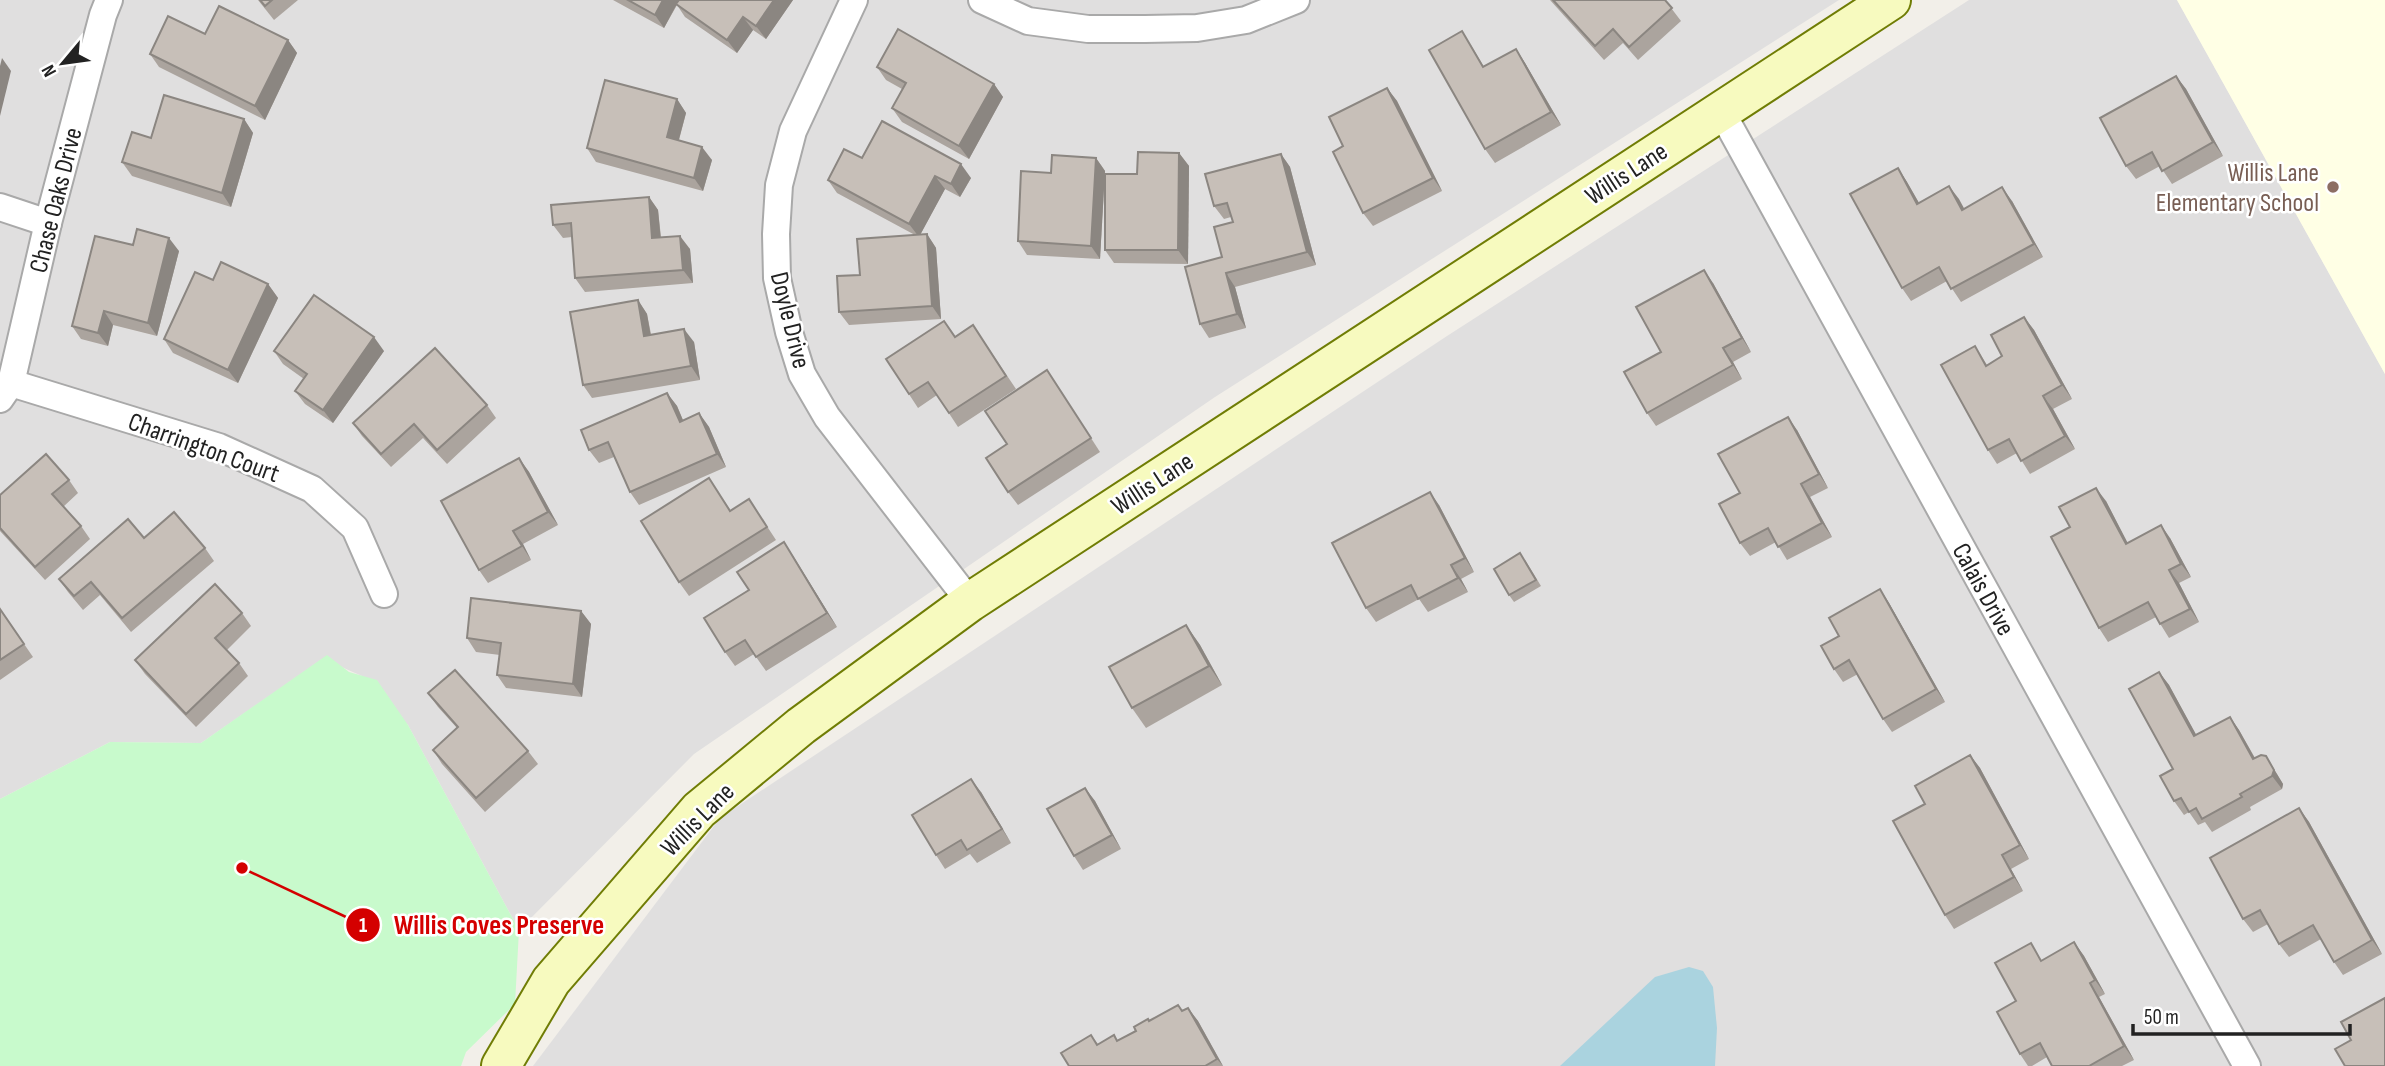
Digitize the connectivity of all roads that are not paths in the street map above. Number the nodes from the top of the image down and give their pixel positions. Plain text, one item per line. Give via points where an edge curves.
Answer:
1 (109, 0) edge
2 (854, 0) edge
3 (982, 0) edge
4 (1296, 0) edge
5 (1891, 0) edge
6 (1721, 111) junction
7 (0, 207) edge
8 (48, 223) junction
9 (5, 391) edge
10 (384, 594) dead end
11 (970, 602) junction
12 (501, 1066) edge
13 (2247, 1066) edge

1 - 8 street, Chase Oaks Drive
2 - 11 street, Doyle Drive via 793,131 779,185 777,278 802,374 821,406
3 - 4 street via 1028,21 1088,29 1209,26 1246,20
5 - 6 street, Willis Lane
6 - 11 street, Willis Lane
6 - 13 street, Calais Drive
7 - 8 street
8 - 9 street, Chase Oaks Drive
9 - 10 street, Charrington Court via 219,447 312,489 355,528
11 - 12 street, Willis Lane via 801,726 699,810 551,981

